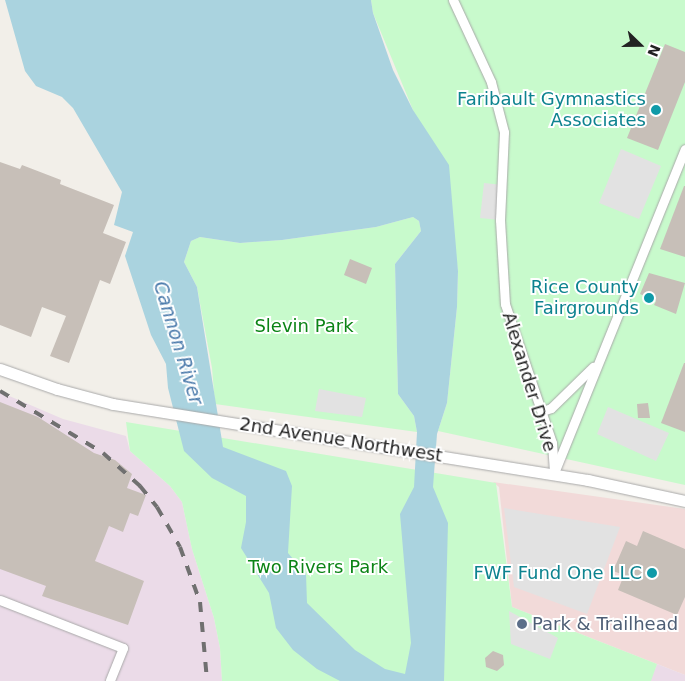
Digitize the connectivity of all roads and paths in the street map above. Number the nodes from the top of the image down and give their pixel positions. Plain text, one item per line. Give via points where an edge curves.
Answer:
1 (453, 0) edge
2 (685, 149) edge
3 (598, 361) junction
4 (0, 369) edge
5 (542, 411) junction
6 (554, 475) junction
7 (685, 501) edge
8 (0, 600) edge
9 (110, 681) edge

1 - 5 street, Alexander Drive via 491,82 504,132 500,220 505,304
2 - 3 street
3 - 5 street via 551,408
3 - 6 street
4 - 6 street, 2nd Avenue Northwest via 80,396 140,408
5 - 6 street, Alexander Drive via 552,443
6 - 7 street, 2nd Avenue Northwest
8 - 9 street via 123,648

